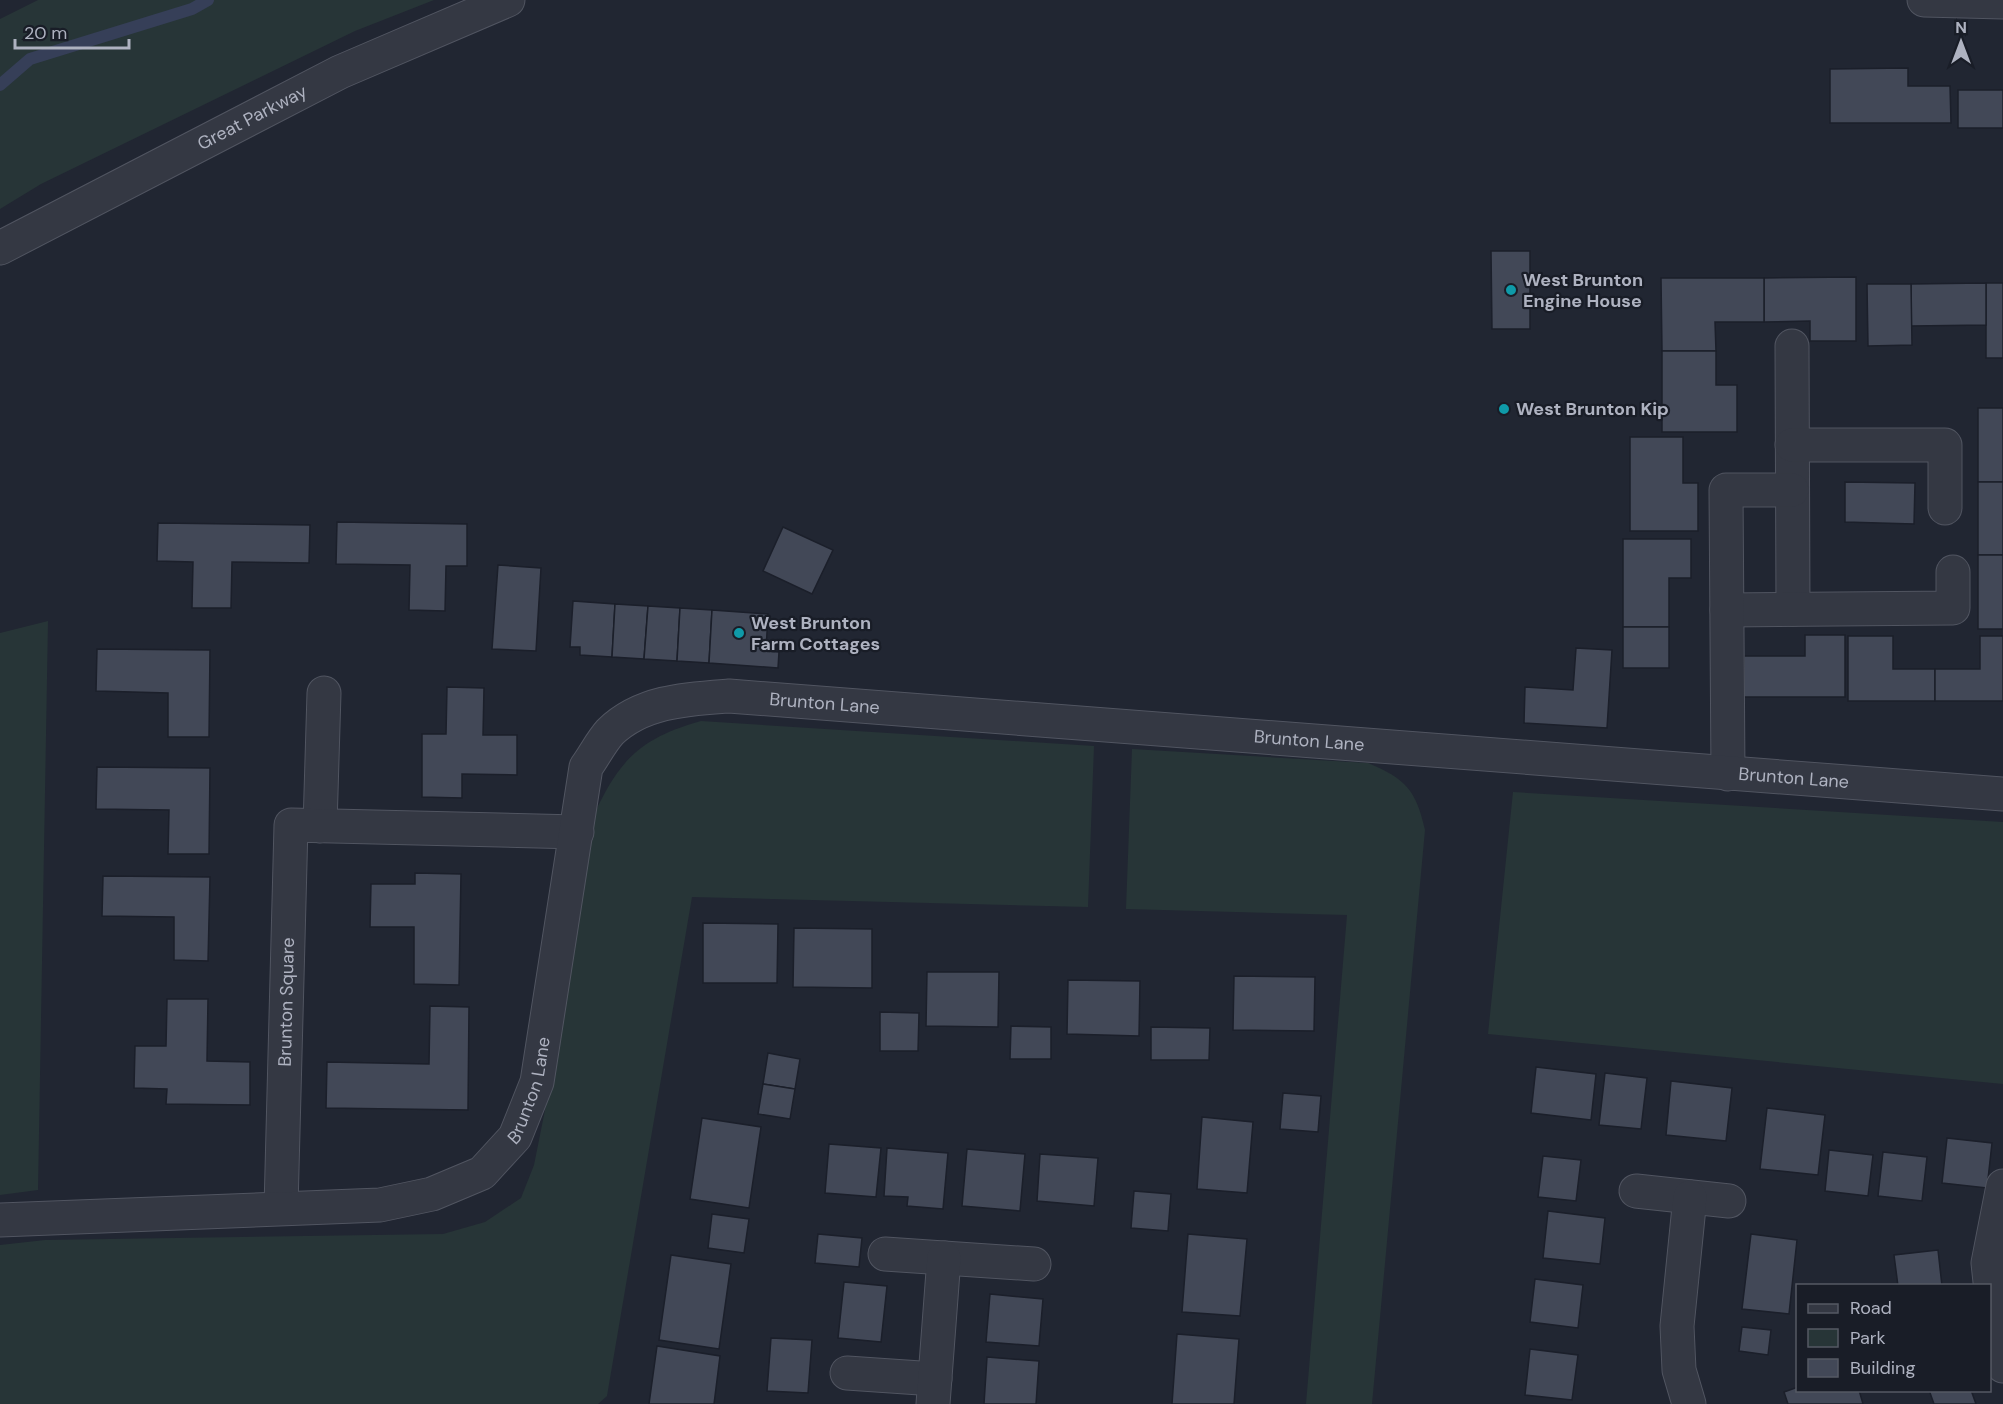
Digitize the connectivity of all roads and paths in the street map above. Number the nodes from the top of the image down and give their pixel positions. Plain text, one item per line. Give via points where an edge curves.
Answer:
1 (508, 0) edge
2 (1924, 0) edge
3 (2003, 2) edge
4 (0, 248) edge
5 (1792, 346) dead end
6 (1792, 445) junction
7 (1792, 490) junction
8 (1945, 508) dead end
9 (1953, 572) dead end
10 (1793, 609) junction
11 (1727, 610) junction
12 (324, 693) dead end
13 (1728, 774) junction
14 (2003, 794) edge
15 (320, 826) junction
16 (577, 832) junction
17 (2003, 1186) edge
18 (1636, 1191) dead end
19 (1690, 1197) junction
20 (1729, 1201) dead end
21 (281, 1208) junction
22 (0, 1220) edge
23 (885, 1254) dead end
24 (944, 1258) junction
25 (1034, 1264) dead end
26 (1990, 1284) edge
27 (1991, 1291) edge
28 (2003, 1366) edge
29 (847, 1373) dead end
30 (934, 1392) edge
31 (1689, 1404) edge

1 - 4 street, Great Parkway via 340,72
2 - 3 street
5 - 6 street
6 - 7 street
6 - 8 street via 1945,445
7 - 10 street
7 - 11 street via 1726,490
9 - 10 street via 1953,608
10 - 11 street
11 - 13 street
12 - 15 street
13 - 14 street, Brunton Lane
13 - 16 street, Brunton Lane via 729,696 680,700 640,711 610,733 586,767
15 - 16 street, Brunton Square
15 - 21 street, Brunton Square via 291,825
16 - 21 street, Brunton Lane via 537,1082 515,1137 482,1173 432,1194 380,1205
17 - 26 street via 1988,1263
18 - 19 street
19 - 20 street
19 - 31 street via 1677,1326 1679,1370
21 - 22 street, Brunton Lane
23 - 24 street
24 - 25 street
24 - 30 street
27 - 28 street via 1997,1348
29 - 30 street

